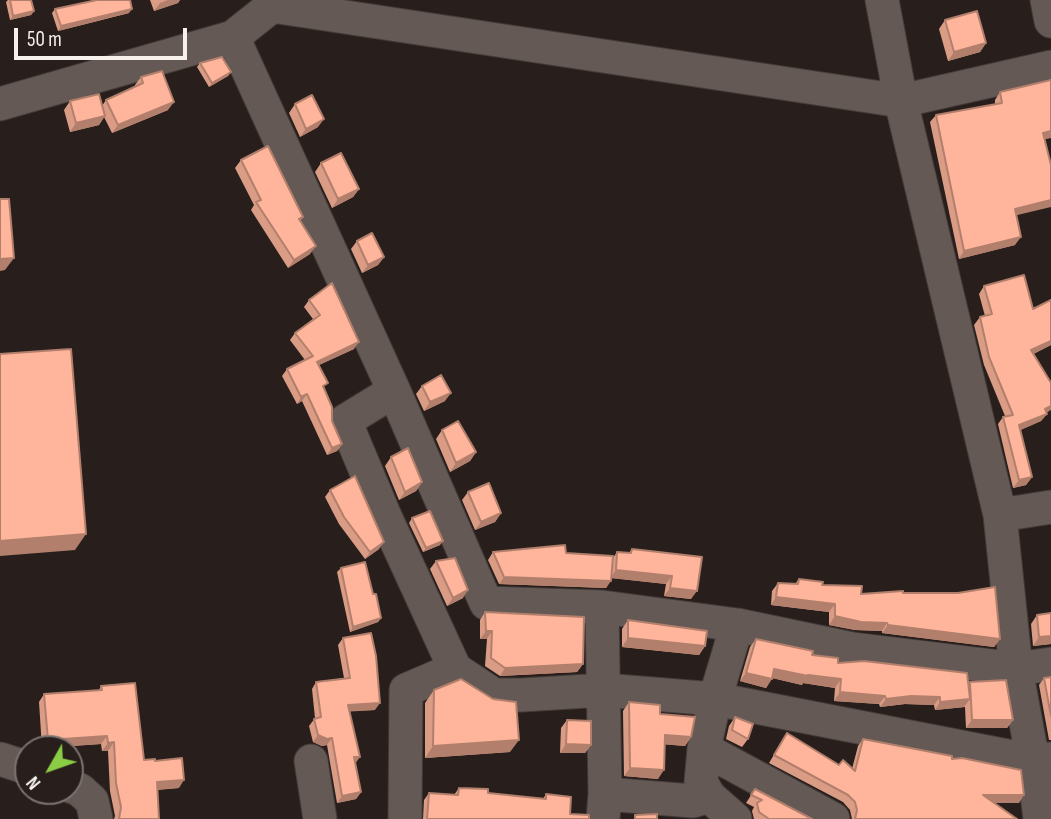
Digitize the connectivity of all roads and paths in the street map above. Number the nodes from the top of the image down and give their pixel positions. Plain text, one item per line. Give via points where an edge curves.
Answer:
1 (881, 0) edge
2 (1047, 0) edge
3 (1051, 21) edge
4 (233, 37) junction
5 (1051, 67) edge
6 (901, 100) junction
7 (0, 104) edge
8 (394, 391) junction
9 (1051, 507) edge
10 (1000, 515) junction
11 (602, 607) junction
12 (737, 625) junction
13 (1051, 664) edge
14 (455, 669) junction
15 (1016, 669) junction
16 (604, 690) junction
17 (715, 699) junction
18 (704, 749) junction
19 (1042, 760) edge
20 (311, 761) dead end
21 (84, 793) edge
22 (709, 796) junction
23 (604, 806) edge
24 (96, 819) edge
25 (320, 819) edge
26 (405, 819) edge
27 (735, 819) edge
28 (833, 819) edge
29 (1040, 819) edge

1 - 6 street
2 - 3 street
4 - 6 street via 272,6
4 - 7 street
4 - 8 street
5 - 6 street
6 - 10 street
8 - 11 street via 486,603
8 - 14 street via 345,421
9 - 10 street
10 - 15 street
11 - 12 street
11 - 16 street
12 - 15 street via 852,649
12 - 17 street
13 - 15 street
14 - 16 street via 494,695
14 - 26 street via 406,690
15 - 19 street
16 - 17 street
16 - 23 street
17 - 18 street
17 - 19 street
18 - 22 street via 701,782
18 - 28 street
19 - 29 street
20 - 25 street
21 - 24 street via 92,800
22 - 23 street via 693,802
22 - 27 street

